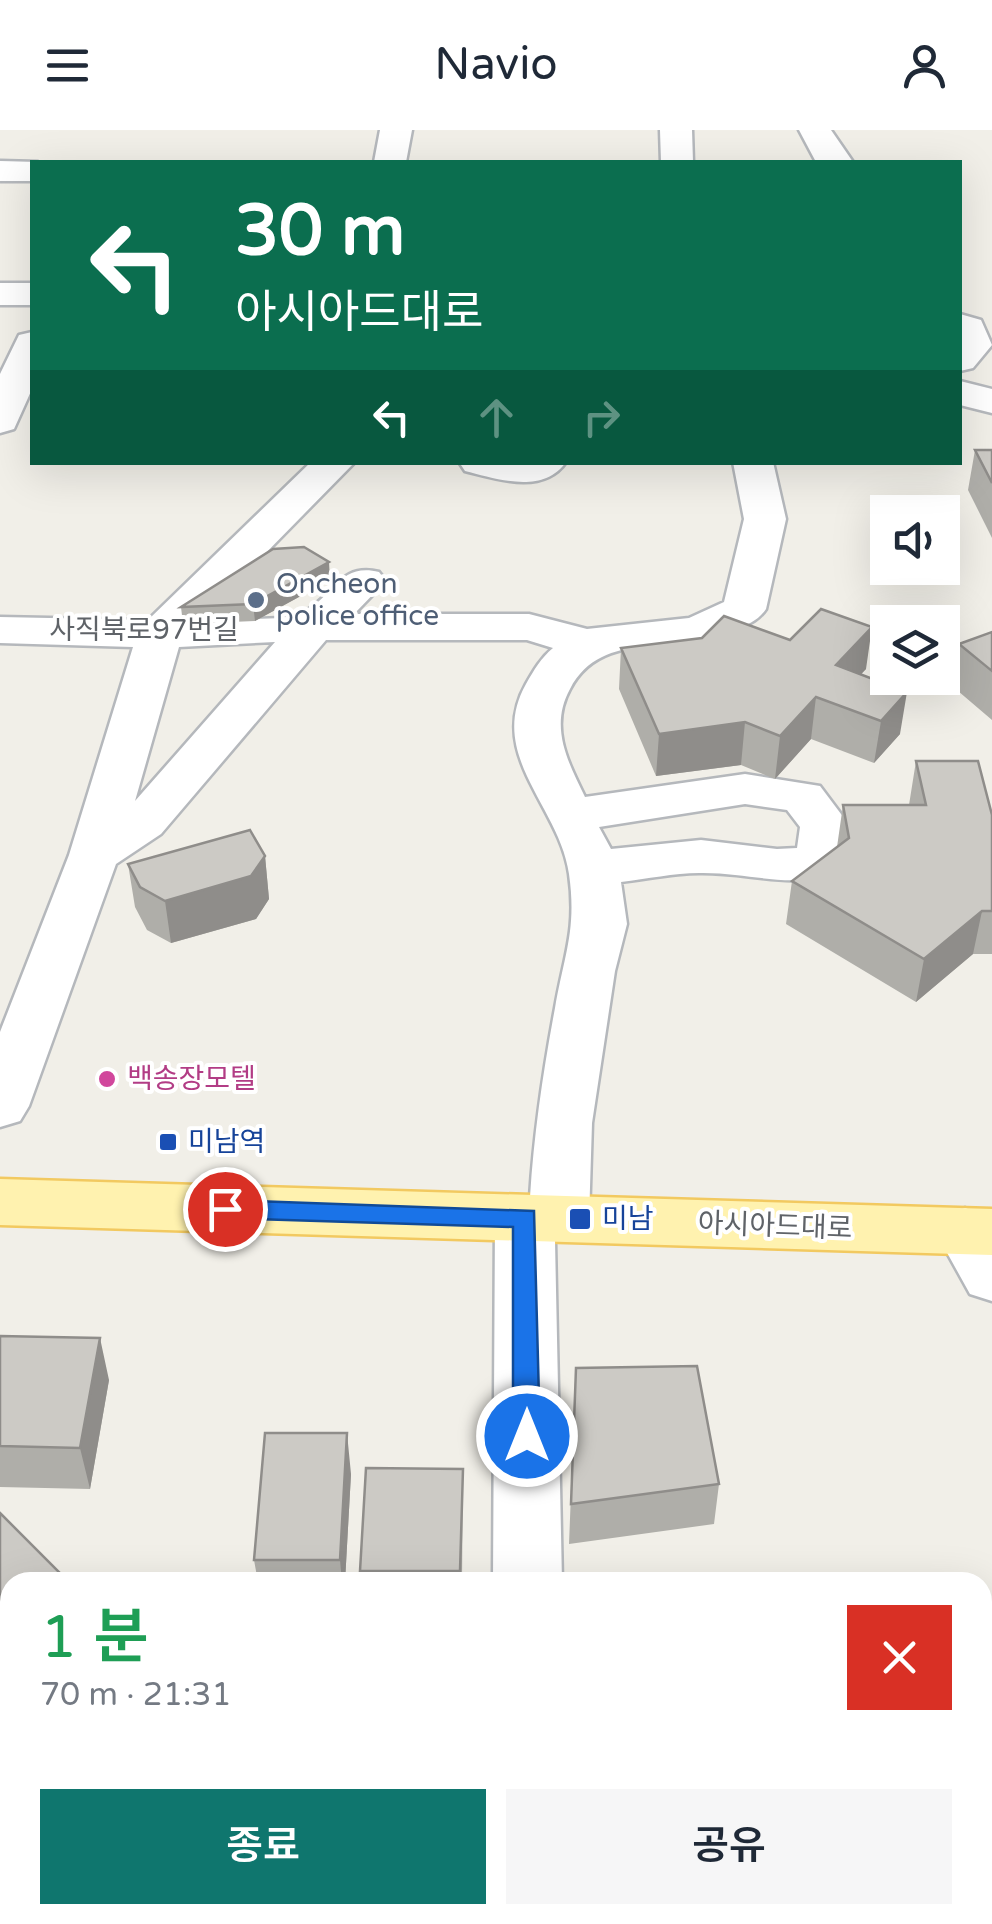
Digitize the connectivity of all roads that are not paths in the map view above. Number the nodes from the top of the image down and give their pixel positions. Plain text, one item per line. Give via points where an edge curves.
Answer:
1 (396, 130) edge
2 (676, 130) edge
3 (815, 130) edge
4 (390, 160) edge
5 (677, 160) edge
6 (833, 160) edge
7 (0, 171) edge
8 (30, 172) edge
9 (0, 294) edge
10 (30, 294) edge
11 (962, 326) edge
12 (30, 348) edge
13 (962, 358) edge
14 (962, 394) edge
15 (992, 402) edge
16 (0, 421) edge
17 (332, 465) edge
18 (497, 465) edge
19 (542, 465) edge
20 (754, 465) edge
21 (364, 580) dead end
22 (313, 627) junction
23 (0, 630) edge
24 (160, 634) junction
25 (586, 643) junction
26 (572, 815) junction
27 (94, 856) junction
28 (594, 868) junction
29 (0, 1106) edge
30 (0, 1202) edge
31 (542, 1218) junction
32 (983, 1247) edge
33 (528, 1572) edge

1 - 4 street
2 - 5 street
3 - 6 street
7 - 8 street
9 - 10 street
11 - 13 street via 974,348
12 - 16 street
14 - 15 street
17 - 24 street
18 - 19 street via 534,471
20 - 25 street via 765,519 744,609 698,631
21 - 22 street
22 - 24 street, 사직북로97번길
22 - 25 street, 사직북로97번길 via 529,627
22 - 27 street via 143,822
23 - 24 street, 사직북로97번길
24 - 27 street
25 - 26 street via 559,666 539,702 536,747
26 - 28 street
26 - 28 street via 746,790 803,798 825,826 822,862 778,866 701,856
27 - 29 street
28 - 31 street via 601,924
30 - 31 main road, 아시아드대로
31 - 32 main road, 아시아드대로
31 - 33 street

